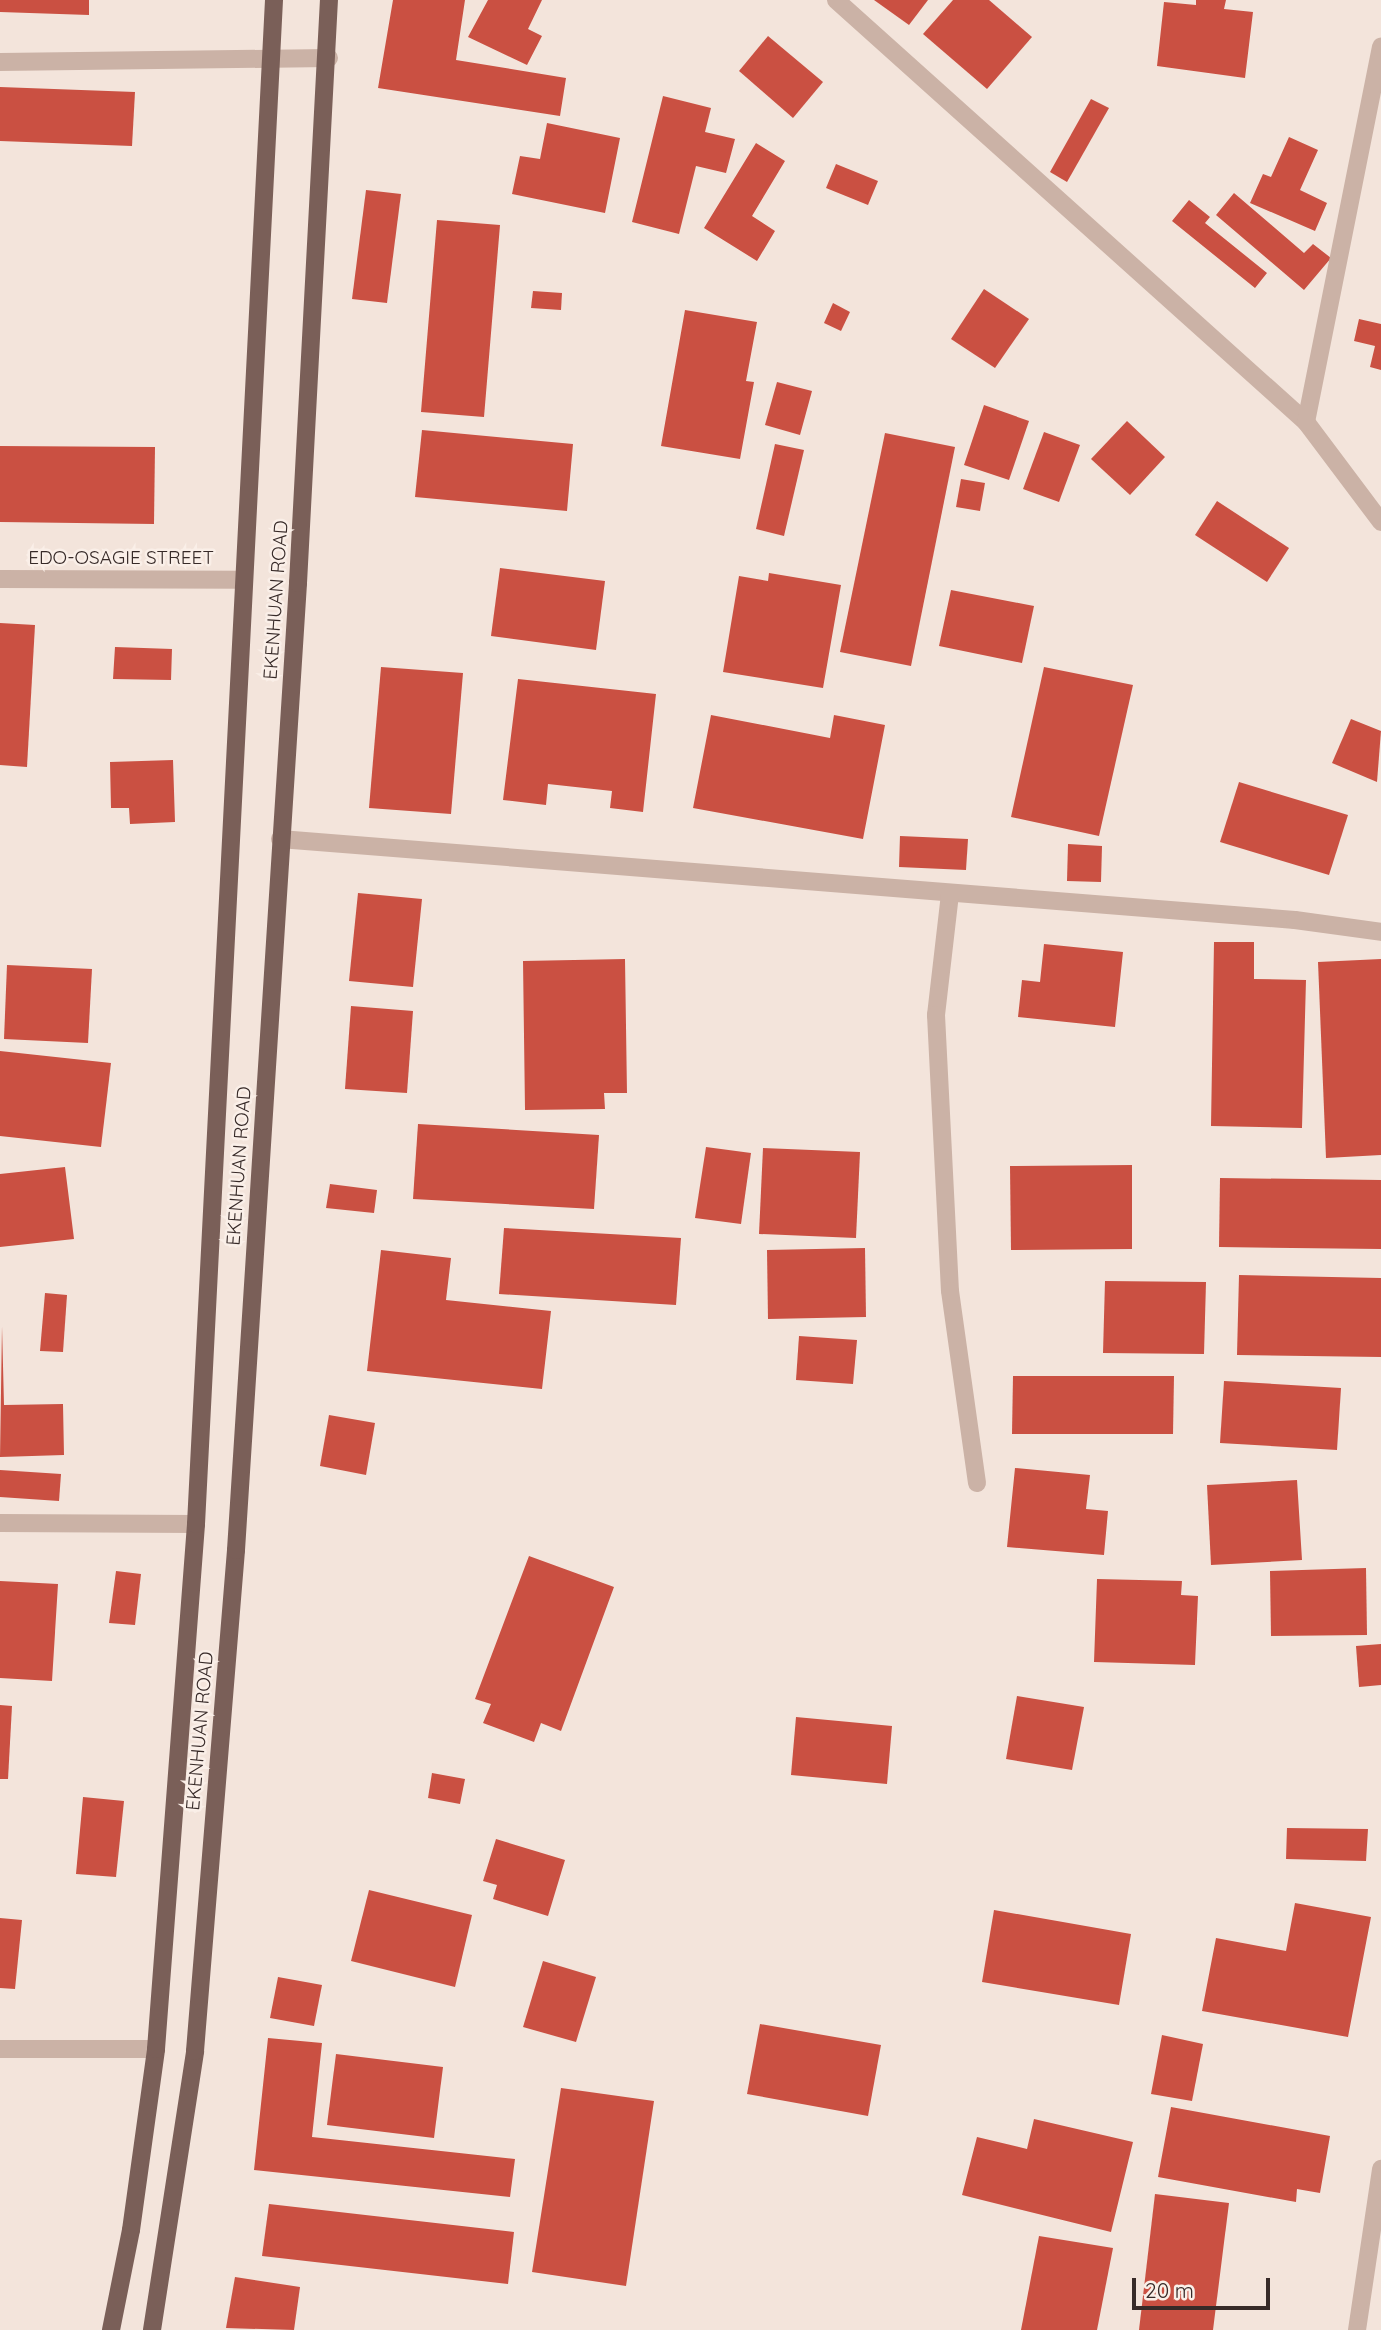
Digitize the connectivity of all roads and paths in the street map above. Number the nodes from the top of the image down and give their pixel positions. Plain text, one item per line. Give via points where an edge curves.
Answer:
1 (274, 0) edge
2 (329, 0) edge
3 (836, 0) edge
4 (1381, 46) edge
5 (329, 58) junction
6 (273, 59) junction
7 (0, 62) edge
8 (1306, 422) junction
9 (1381, 522) edge
10 (0, 579) edge
11 (243, 580) junction
12 (280, 839) junction
13 (950, 894) junction
14 (1381, 932) edge
15 (977, 1483) dead end
16 (0, 1523) edge
17 (196, 1524) junction
18 (0, 2049) edge
19 (156, 2049) junction
20 (1381, 2169) edge
21 (111, 2330) edge
22 (152, 2330) edge
23 (1357, 2330) edge

1 - 6 main road, EKENHUAN ROAD
2 - 5 main road, EKENHUAN ROAD
3 - 8 street
4 - 8 street
5 - 6 street
5 - 12 main road, EKENHUAN ROAD
6 - 7 street
6 - 11 main road, EKENHUAN ROAD
8 - 9 street
10 - 11 street, EDO-OSAGIE STREET
11 - 17 main road, EKENHUAN ROAD via 234,836
12 - 13 street
12 - 22 main road, EKENHUAN ROAD via 236,1550 195,2051
13 - 14 street via 1295,920
13 - 15 street via 936,1016 950,1292
16 - 17 street
17 - 19 main road, EKENHUAN ROAD
18 - 19 street
19 - 21 main road, EKENHUAN ROAD via 131,2230
20 - 23 street

